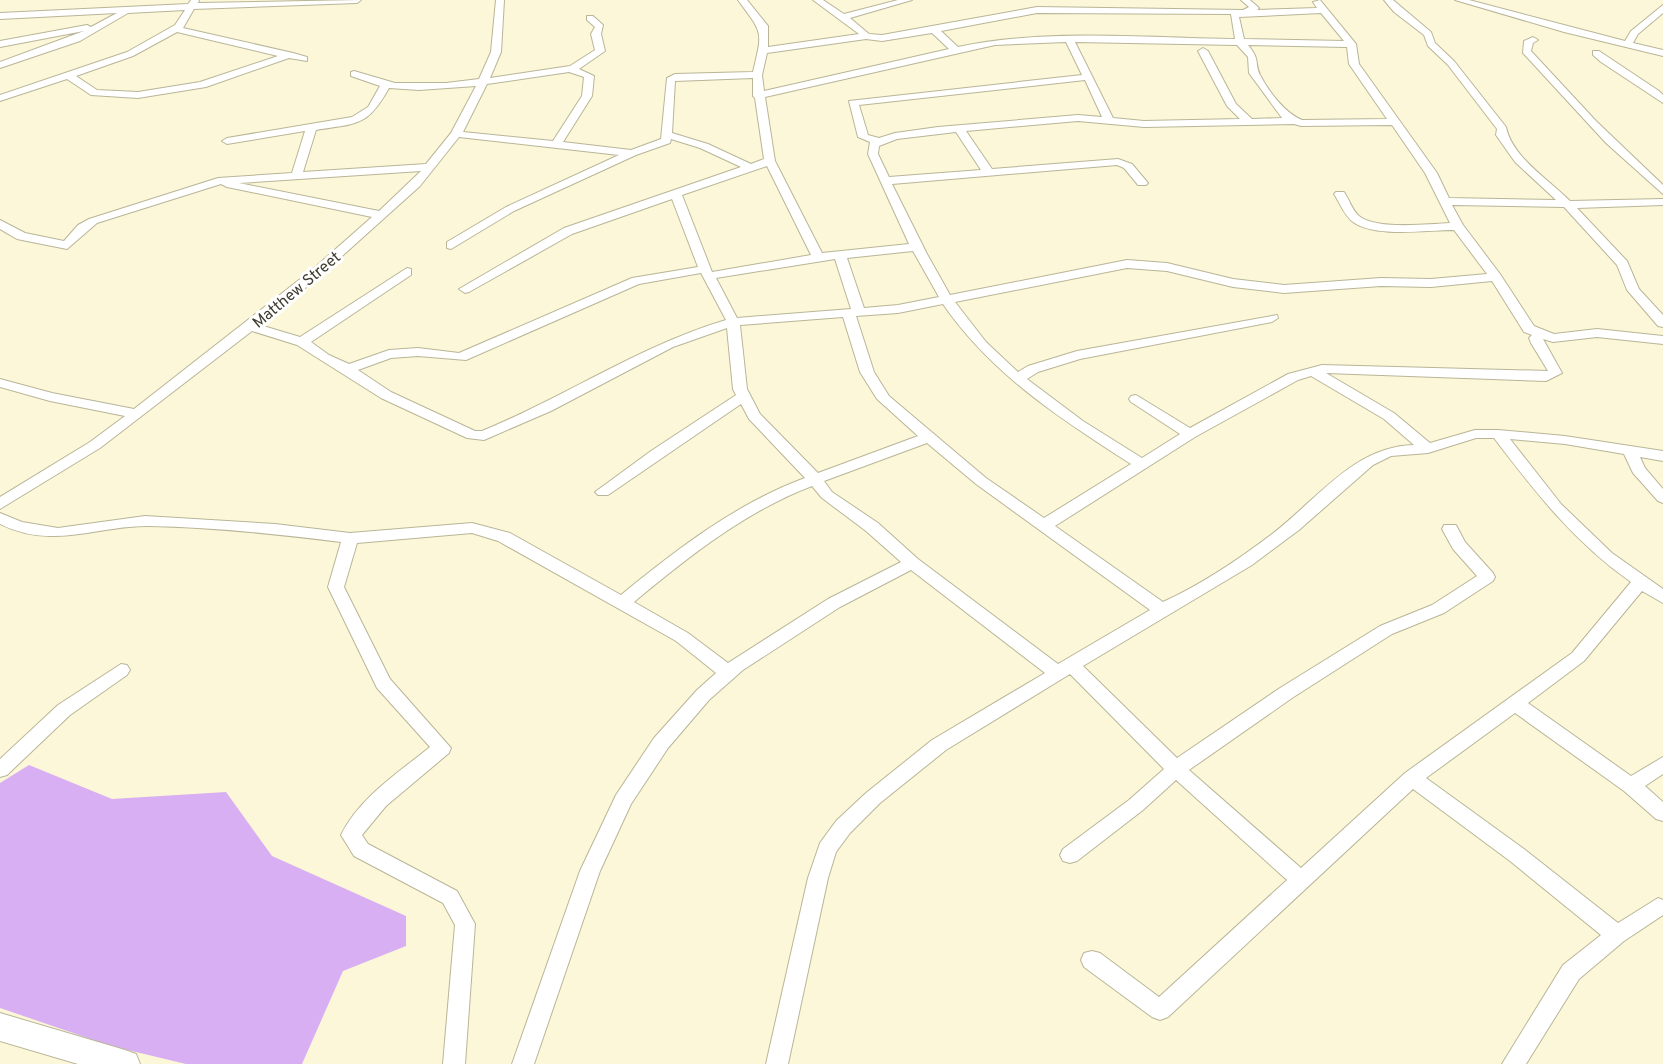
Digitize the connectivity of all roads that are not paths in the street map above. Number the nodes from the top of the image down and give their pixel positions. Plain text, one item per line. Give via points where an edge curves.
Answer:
1 (357, 0) edge
2 (499, 0) edge
3 (742, 0) edge
4 (817, 0) edge
5 (908, 0) edge
6 (1245, 0) edge
7 (1315, 0) edge
8 (1388, 0) edge
9 (1459, 0) edge
10 (193, 4) edge
11 (1663, 8) edge
12 (129, 10) junction
13 (1324, 10) junction
14 (1237, 14) junction
15 (0, 16) edge
16 (842, 17) junction
17 (590, 18) dead end
18 (97, 26) junction
19 (177, 29) junction
20 (934, 30) junction
21 (866, 36) junction
22 (1069, 39) junction
23 (1533, 40) dead end
24 (1240, 42) junction
25 (0, 44) edge
26 (1351, 44) junction
27 (1628, 44) junction
28 (956, 50) junction
29 (763, 51) junction
30 (1203, 51) dead end
31 (1596, 53) dead end
32 (1663, 53) edge
33 (290, 55) junction
34 (304, 59) dead end
35 (0, 65) edge
36 (570, 69) junction
37 (354, 74) dead end
38 (757, 75) junction
39 (70, 76) junction
40 (1089, 77) junction
41 (484, 81) junction
42 (387, 83) junction
43 (844, 91) junction
44 (758, 96) junction
45 (0, 98) edge
46 (1663, 100) edge
47 (1293, 121) junction
48 (1110, 122) junction
49 (1249, 122) junction
50 (1395, 122) junction
51 (959, 128) junction
52 (310, 129) junction
53 (456, 135) junction
54 (668, 135) junction
55 (227, 141) dead end
56 (876, 141) junction
57 (557, 144) junction
58 (632, 153) junction
59 (770, 161) junction
60 (431, 167) junction
61 (751, 168) junction
62 (985, 173) junction
63 (297, 174) junction
64 (218, 181) junction
65 (884, 181) junction
66 (1142, 183) dead end
67 (1663, 191) edge
68 (675, 193) junction
69 (1340, 194) dead end
70 (1445, 201) junction
71 (1565, 202) junction
72 (1663, 202) edge
73 (382, 215) junction
74 (0, 224) edge
75 (1457, 226) junction
76 (451, 245) dead end
77 (919, 247) junction
78 (840, 255) junction
79 (818, 257) junction
80 (407, 272) dead end
81 (707, 272) junction
82 (1496, 277) junction
83 (465, 289) dead end
84 (947, 298) junction
85 (854, 314) junction
86 (1272, 318) dead end
87 (733, 322) junction
88 (1663, 323) edge
89 (251, 326) junction
90 (1540, 335) junction
91 (1663, 340) edge
92 (302, 342) junction
93 (348, 369) junction
94 (1314, 372) junction
95 (1019, 378) junction
96 (0, 383) edge
97 (742, 397) junction
98 (1136, 399) dead end
99 (137, 414) junction
100 (1190, 433) junction
101 (1497, 433) junction
102 (928, 437) junction
103 (1427, 449) junction
104 (1631, 452) junction
105 (1663, 456) edge
106 (1141, 464) junction
107 (813, 479) junction
108 (603, 492) dead end
109 (1663, 498) edge
110 (0, 504) edge
111 (0, 518) edge
112 (1045, 525) junction
113 (1450, 529) dead end
114 (350, 538) junction
115 (912, 563) junction
116 (1641, 581) junction
117 (1663, 597) edge
118 (621, 604) junction
119 (1162, 610) junction
120 (1066, 669) junction
121 (121, 670) dead end
122 (727, 672) junction
123 (1516, 704) junction
124 (1663, 764) edge
125 (0, 769) edge
126 (1176, 769) junction
127 (1412, 778) junction
128 (1631, 786) junction
129 (1663, 813) edge
130 (1070, 855) dead end
131 (1301, 880) junction
132 (1658, 907) dead end
133 (1617, 935) junction
134 (1091, 960) dead end
135 (0, 1027) edge
136 (125, 1064) edge
137 (454, 1064) edge
138 (523, 1064) edge
139 (776, 1064) edge
140 (1513, 1064) edge

1 - 10 street
2 - 41 street, Matthew Street via 496,52
3 - 29 street via 763,26
4 - 16 street
5 - 16 street
6 - 14 street via 1255,8
7 - 13 street
8 - 71 street via 1428,34 1431,44 1502,129 1501,135 1519,160
9 - 27 street
10 - 12 street
10 - 19 street
11 - 27 street
12 - 15 street
12 - 18 street
13 - 14 street
13 - 26 street
14 - 20 street via 1037,10
14 - 24 street
16 - 21 street
17 - 36 street via 600,27 596,34 600,51
18 - 25 street
18 - 35 street via 55,48
19 - 33 street
19 - 39 street via 130,54
20 - 21 street
20 - 28 street
21 - 29 street
22 - 24 street
22 - 28 street via 995,42
22 - 40 street
23 - 67 street via 1527,51 1548,76 1594,128
24 - 26 street
24 - 47 street via 1253,57 1254,73 1275,105
26 - 50 street via 1354,64
27 - 32 street
28 - 43 street
29 - 38 street
30 - 49 street via 1232,106
31 - 46 street
33 - 34 street
33 - 39 street via 202,85 138,95 95,93
36 - 41 street
36 - 57 street via 589,76 586,96
37 - 42 street
38 - 44 street
38 - 54 street via 670,80
39 - 45 street
40 - 43 street
40 - 48 street
41 - 42 street via 460,85
41 - 53 street, Matthew Street
42 - 52 street via 372,109 355,120
43 - 44 street
43 - 56 street via 863,137
44 - 59 street
47 - 49 street
47 - 50 street
48 - 49 street
48 - 51 street via 1078,118
50 - 70 street
51 - 56 street
51 - 62 street via 985,165
52 - 55 street
52 - 63 street
53 - 57 street
53 - 60 street, Matthew Street
54 - 58 street via 666,141
54 - 61 street
56 - 65 street via 873,155
57 - 58 street
58 - 76 street via 510,209
59 - 61 street
59 - 79 street
60 - 63 street
60 - 73 street, Matthew Street
61 - 68 street
62 - 65 street
62 - 66 street via 1118,162 1128,166
63 - 64 street
64 - 73 street
64 - 74 street via 93,221 67,245 21,236
65 - 77 street
68 - 81 street
68 - 83 street via 568,231
69 - 75 street via 1361,222
70 - 71 street
70 - 75 street
71 - 72 street
71 - 88 street via 1623,264 1633,290
73 - 89 street, Matthew Street
75 - 82 street
77 - 78 street
77 - 84 street
78 - 79 street
78 - 85 street
79 - 81 street
80 - 92 street
81 - 87 street
81 - 93 street via 636,281 461,357 389,354
82 - 84 street via 1284,289 1127,264
82 - 90 street via 1522,322
84 - 85 street
84 - 95 street via 981,345
85 - 87 street
85 - 102 street via 867,372 884,399
86 - 95 street via 1077,355
87 - 93 street via 645,353 484,436 472,435 386,394
87 - 97 street
89 - 92 street
89 - 99 street, Matthew Street
90 - 91 street via 1597,333
90 - 94 street via 1537,342 1554,366 1554,375 1546,377
92 - 93 street
94 - 100 street via 1293,377
94 - 103 street via 1389,416
95 - 106 street via 1073,421
96 - 99 street
97 - 107 street
97 - 108 street
98 - 100 street
99 - 110 street, Matthew Street
100 - 106 street
101 - 103 street via 1475,434
101 - 104 street
101 - 116 street via 1556,508 1606,557
102 - 107 street
102 - 112 street
103 - 119 street via 1382,453 1339,482 1265,547
104 - 105 street
104 - 109 street via 1639,470
106 - 112 street
107 - 115 street
107 - 118 street via 782,492 686,550
111 - 114 street via 18,527 58,533 145,521
112 - 119 street
113 - 126 street via 1486,577 1437,609 1386,630
114 - 118 street via 472,528 504,537
114 - 137 street via 337,587 383,682 442,748 399,782 351,835 361,850 450,897 465,924
115 - 120 street
115 - 122 street via 834,603
116 - 117 street
116 - 123 street via 1578,657
118 - 122 street via 682,637
119 - 120 street
120 - 126 street
120 - 139 street via 939,745 843,827 827,849 818,878
121 - 125 street via 64,710
122 - 138 street via 661,743 623,800 590,871
123 - 127 street
123 - 128 street
124 - 128 street
126 - 130 street
126 - 131 street
127 - 131 street
127 - 133 street
128 - 129 street
131 - 134 street via 1160,1010
132 - 133 street
133 - 140 street via 1571,972
135 - 136 main road

